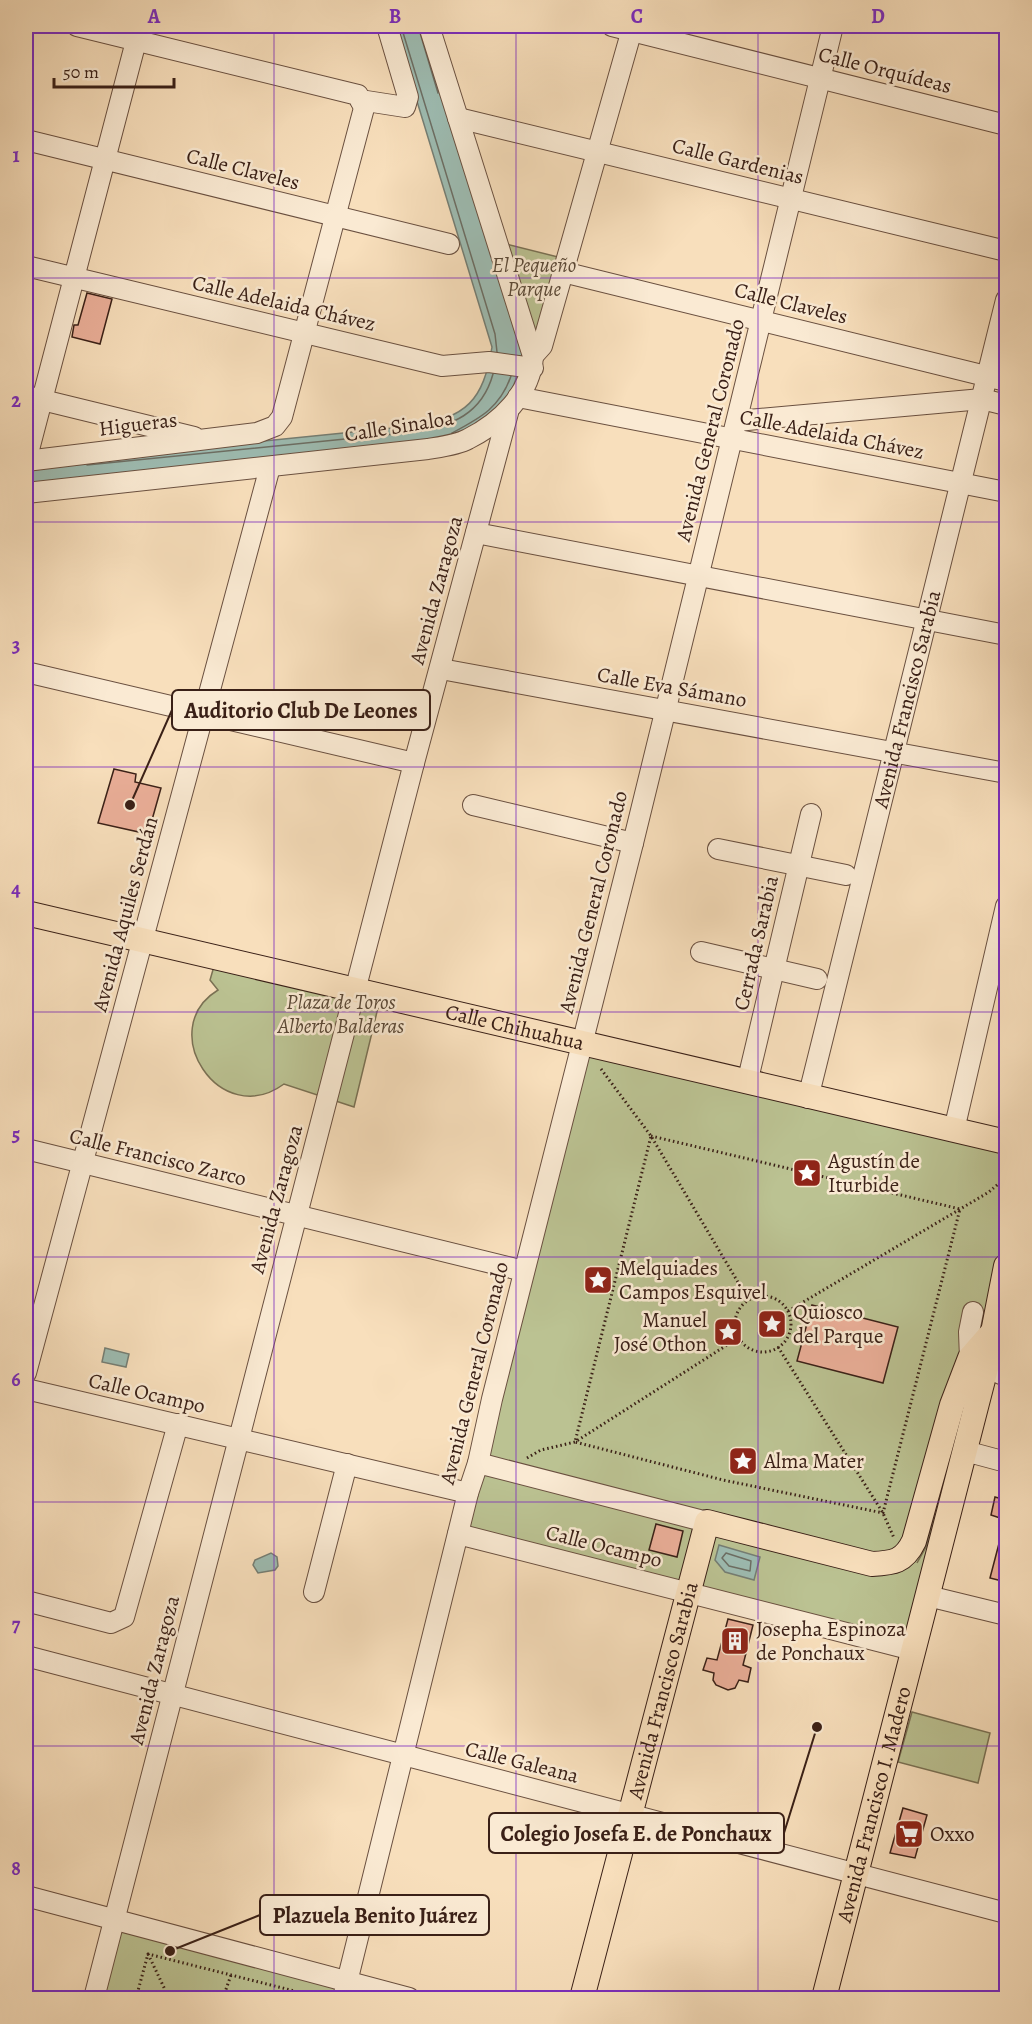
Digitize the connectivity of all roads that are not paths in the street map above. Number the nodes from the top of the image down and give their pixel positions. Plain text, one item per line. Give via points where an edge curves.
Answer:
1 (77, 26) edge
2 (387, 26) edge
3 (429, 26) edge
4 (612, 26) edge
5 (833, 26) edge
6 (633, 28) edge
7 (138, 33) edge
8 (820, 78) junction
9 (362, 104) junction
10 (458, 118) junction
11 (1006, 125) edge
12 (26, 140) edge
13 (597, 152) junction
14 (105, 160) junction
15 (791, 199) junction
16 (335, 216) junction
17 (449, 244) dead end
18 (1006, 251) edge
19 (26, 266) edge
20 (563, 272) junction
21 (74, 277) junction
22 (1006, 300) edge
23 (761, 321) junction
24 (304, 332) junction
25 (529, 363) junction
26 (997, 379) edge
27 (34, 398) edge
28 (982, 399) junction
29 (513, 405) junction
30 (1006, 405) edge
31 (735, 430) junction
32 (206, 440) junction
33 (26, 461) edge
34 (270, 467) junction
35 (961, 483) junction
36 (1006, 492) edge
37 (26, 494) edge
38 (476, 533) junction
39 (699, 576) junction
40 (927, 620) junction
41 (1006, 635) edge
42 (441, 669) junction
43 (26, 672) edge
44 (666, 710) junction
45 (203, 714) junction
46 (894, 752) junction
47 (414, 763) junction
48 (1006, 773) edge
49 (473, 806) dead end
50 (811, 814) dead end
51 (633, 843) junction
52 (718, 849) dead end
53 (799, 865) junction
54 (846, 875) dead end
55 (1006, 906) edge
56 (26, 913) edge
57 (142, 940) junction
58 (701, 952) dead end
59 (774, 969) junction
60 (817, 979) dead end
61 (356, 992) junction
62 (582, 1043) junction
63 (747, 1083) junction
64 (808, 1098) junction
65 (954, 1131) junction
66 (1006, 1142) edge
67 (26, 1149) edge
68 (82, 1163) junction
69 (297, 1215) junction
70 (1006, 1266) edge
71 (524, 1271) junction
72 (973, 1312) dead end
73 (1003, 1330) edge
74 (988, 1367) edge
75 (26, 1373) edge
76 (26, 1389) edge
77 (178, 1424) junction
78 (238, 1438) junction
79 (965, 1451) junction
80 (1006, 1462) edge
81 (478, 1463) junction
82 (347, 1464) junction
83 (468, 1493) junction
84 (707, 1522) junction
85 (458, 1534) junction
86 (314, 1592) dead end
87 (688, 1592) junction
88 (928, 1596) junction
89 (26, 1601) edge
90 (1006, 1615) edge
91 (914, 1650) junction
92 (26, 1656) edge
93 (172, 1695) junction
94 (401, 1757) junction
95 (630, 1814) junction
96 (856, 1874) junction
97 (26, 1896) edge
98 (1006, 1913) edge
99 (114, 1920) junction
100 (345, 1990) edge
101 (94, 1998) edge
102 (409, 1998) edge
103 (582, 1998) edge
104 (824, 1998) edge

1 - 7 street
2 - 9 street via 408,97 405,107
3 - 10 street
4 - 6 street, Calle Orquídeas
5 - 8 street, Avenida General Coronado
6 - 8 street, Calle Orquídeas
6 - 13 street
7 - 9 street via 358,95
7 - 14 street
8 - 11 street, Calle Orquídeas
8 - 15 street, Avenida General Coronado
9 - 16 street
10 - 13 street, Calle Gardenias
10 - 25 street
12 - 14 street, Calle Claveles
13 - 15 street, Calle Gardenias
13 - 20 street
14 - 16 street, Calle Claveles
14 - 21 street
15 - 18 street, Calle Gardenias
15 - 23 street, Avenida General Coronado
16 - 17 street, Calle Claveles
16 - 24 street
19 - 21 street, Calle Adelaida Chávez
20 - 23 street, Calle Claveles
20 - 25 street via 542,346
21 - 24 street, Calle Adelaida Chávez
21 - 27 street
22 - 26 street, Avenida Francisco Sarabia
23 - 26 street, Calle Claveles
23 - 31 street, Avenida General Coronado
24 - 25 street, Calle Adelaida Chávez via 442,366
24 - 32 street, Higueras via 282,417 275,426 257,433
25 - 29 street, Calle Sinaloa
26 - 28 street, Avenida Francisco Sarabia
27 - 32 street
27 - 33 street
28 - 30 street
28 - 31 street
28 - 35 street, Avenida Francisco Sarabia
29 - 31 street, Calle Adelaida Chávez
29 - 34 street, Calle Sinaloa via 467,441 428,450
29 - 38 street, Avenida Zaragoza
31 - 35 street, Calle Adelaida Chávez
31 - 39 street, Avenida General Coronado
32 - 33 street, Higueras
34 - 37 street, Calle Sinaloa
34 - 45 street, Avenida Aquiles Serdán
35 - 36 street, Calle Adelaida Chávez
35 - 40 street, Avenida Francisco Sarabia
38 - 39 street
38 - 42 street, Avenida Zaragoza
39 - 40 street
39 - 44 street, Avenida General Coronado
40 - 41 street
40 - 46 street, Avenida Francisco Sarabia
42 - 44 street, Calle Eva Sámano
42 - 47 street, Avenida Zaragoza
43 - 45 street
44 - 46 street, Calle Eva Sámano
44 - 51 street, Avenida General Coronado
45 - 47 street
45 - 57 street, Avenida Aquiles Serdán
46 - 48 street, Calle Eva Sámano
46 - 64 street, Avenida Francisco Sarabia
47 - 61 street, Avenida Zaragoza
49 - 51 street
50 - 53 street, Cerrada Sarabia
51 - 62 street, Avenida General Coronado
52 - 53 street
53 - 54 street
53 - 59 street, Cerrada Sarabia
55 - 65 street
56 - 57 main road, Calle Chihuahua
57 - 61 main road, Calle Chihuahua
57 - 68 street, Avenida Aquiles Serdán
58 - 59 street
59 - 60 street
59 - 63 street, Cerrada Sarabia
61 - 62 main road, Calle Chihuahua
61 - 69 street, Avenida Zaragoza
62 - 63 main road, Calle Chihuahua
62 - 71 street, Avenida General Coronado
63 - 64 main road, Calle Chihuahua
64 - 65 main road, Calle Chihuahua
65 - 66 main road, Calle Chihuahua
67 - 68 street, Calle Francisco Zarco
68 - 69 street, Calle Francisco Zarco
68 - 75 street, Avenida Aquiles Serdán
69 - 71 street, Calle Francisco Zarco
69 - 78 street, Avenida Zaragoza
70 - 73 main road
71 - 81 street, Avenida General Coronado
72 - 74 street via 969,1332
73 - 74 main road
74 - 79 main road, Avenida Francisco I. Madero
74 - 84 main road via 952,1405 914,1541 905,1558 898,1562 872,1564
76 - 77 street, Calle Ocampo
77 - 78 street, Calle Ocampo
77 - 89 street via 124,1617 111,1623
78 - 82 street, Calle Ocampo
78 - 93 street, Avenida Zaragoza
79 - 80 street
79 - 88 main road, Avenida Francisco I. Madero
81 - 83 street, Avenida General Coronado
81 - 84 street
82 - 83 street, Calle Ocampo
82 - 86 street
83 - 85 street, Avenida General Coronado
84 - 87 main road, Avenida Francisco Sarabia
85 - 87 street, Calle Ocampo
85 - 94 street, Avenida General Coronado
87 - 91 street, Calle Ocampo
87 - 95 main road, Avenida Francisco Sarabia
88 - 90 street
88 - 91 main road, Avenida Francisco I. Madero
91 - 96 main road, Avenida Francisco I. Madero
92 - 93 street, Calle Galeana
93 - 94 street, Calle Galeana
93 - 99 street, Avenida Zaragoza
94 - 95 street, Calle Galeana
94 - 100 street, Avenida General Coronado
95 - 96 street, Calle Galeana
95 - 103 main road, Avenida Francisco Sarabia
96 - 98 street, Calle Galeana
96 - 104 main road, Avenida Francisco I. Madero
97 - 99 street
99 - 100 street
99 - 101 street, Avenida Zaragoza
100 - 102 street

